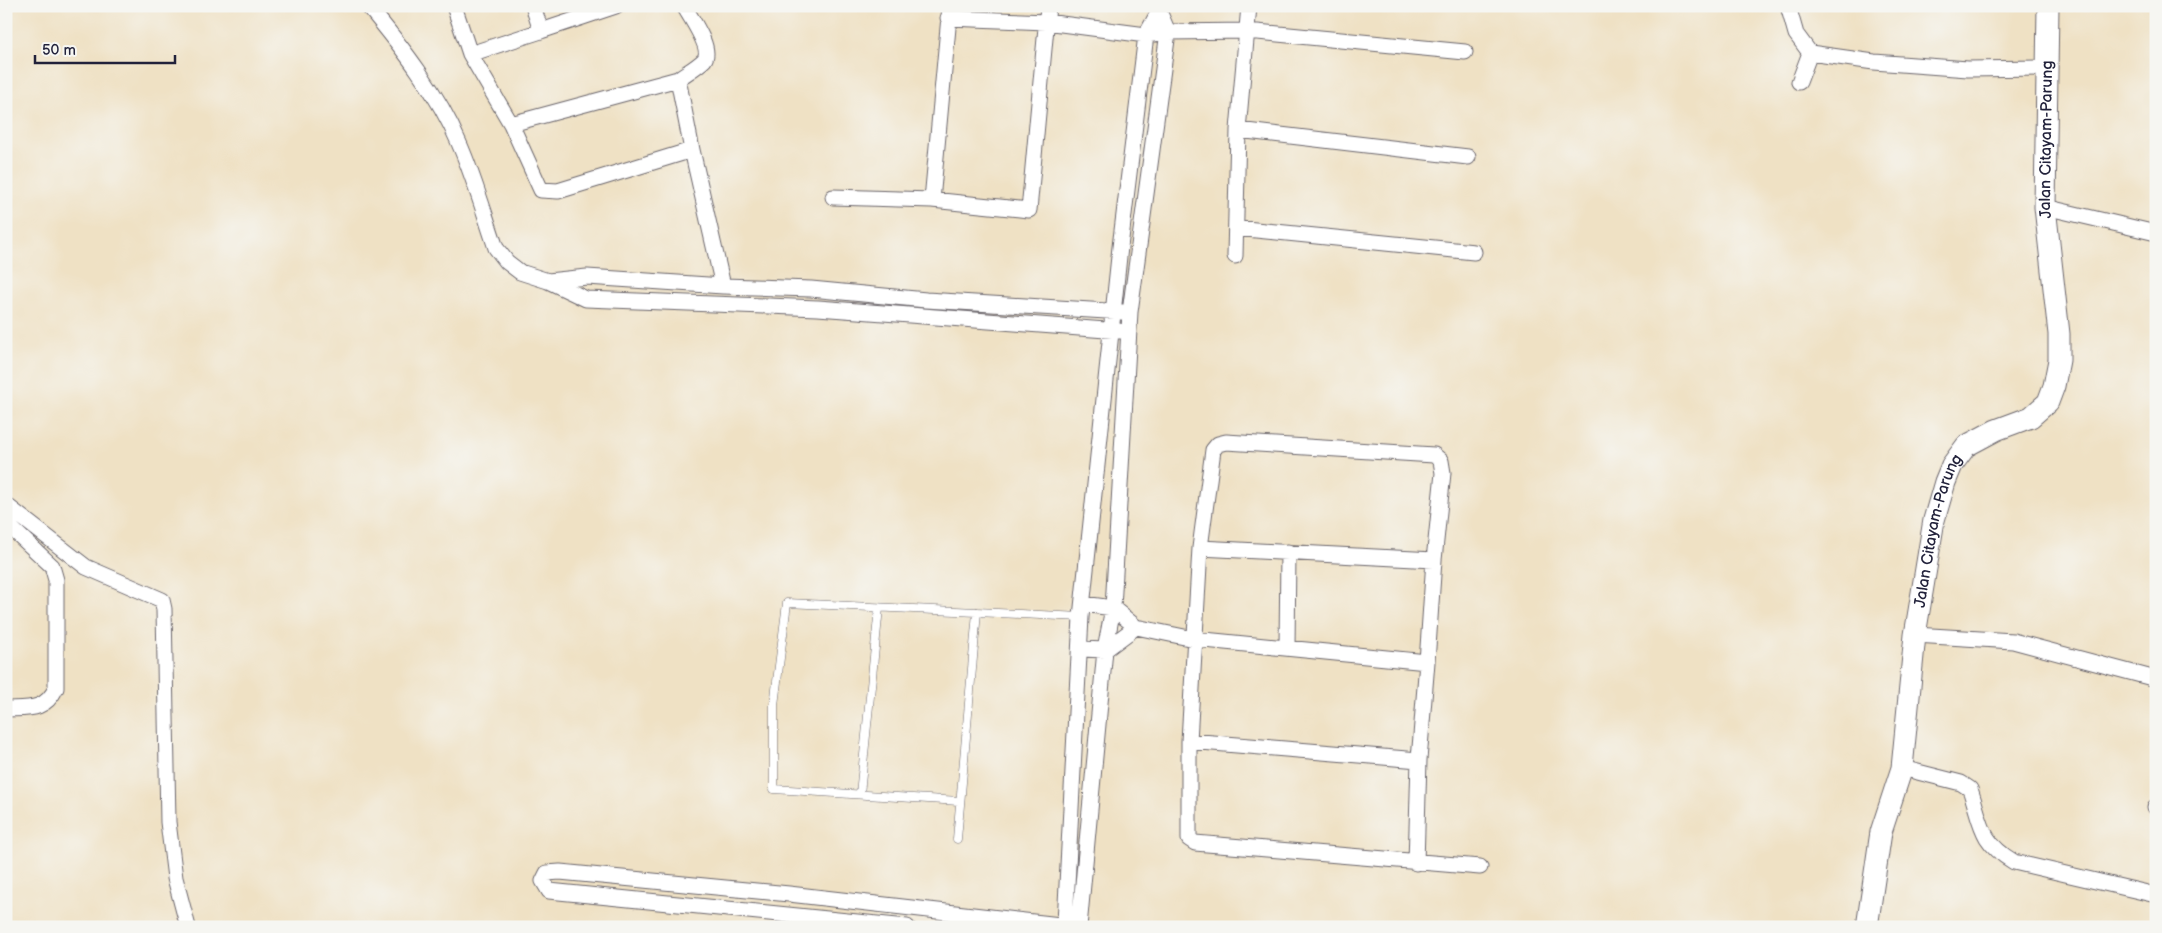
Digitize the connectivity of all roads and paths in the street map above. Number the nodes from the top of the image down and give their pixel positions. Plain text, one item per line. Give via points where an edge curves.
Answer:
1 (368, 6) edge
2 (454, 6) edge
3 (533, 6) edge
4 (616, 6) edge
5 (684, 6) edge
6 (1048, 6) edge
7 (1249, 6) edge
8 (1788, 6) edge
9 (2048, 6) edge
10 (1159, 9) edge
11 (949, 12) edge
12 (1046, 22) junction
13 (1247, 30) junction
14 (541, 31) junction
15 (1168, 32) junction
16 (1146, 35) junction
17 (1465, 52) dead end
18 (1810, 53) junction
19 (470, 54) junction
20 (2048, 68) junction
21 (678, 79) junction
22 (1799, 82) dead end
23 (512, 124) junction
24 (1238, 130) junction
25 (692, 150) junction
26 (1468, 157) dead end
27 (833, 196) dead end
28 (932, 200) junction
29 (2045, 207) junction
30 (1236, 228) junction
31 (2156, 233) edge
32 (1474, 252) dead end
33 (1235, 256) dead end
34 (548, 281) junction
35 (723, 286) junction
36 (1113, 312) junction
37 (1130, 312) junction
38 (1111, 330) junction
39 (1129, 332) junction
40 (6, 505) edge
41 (6, 523) edge
42 (1200, 548) junction
43 (1288, 552) junction
44 (1434, 560) junction
45 (879, 608) junction
46 (1112, 608) junction
47 (1082, 610) junction
48 (977, 612) junction
49 (1136, 627) junction
50 (1914, 636) junction
51 (1194, 639) junction
52 (1287, 648) junction
53 (1081, 649) junction
54 (1105, 650) junction
55 (1427, 662) junction
56 (2156, 679) edge
57 (6, 709) edge
58 (1189, 741) junction
59 (1419, 760) junction
60 (1902, 768) junction
61 (860, 794) junction
62 (960, 802) junction
63 (957, 839) dead end
64 (1416, 863) junction
65 (1480, 867) dead end
66 (2156, 895) edge
67 (1068, 926) edge
68 (188, 927) edge
69 (907, 927) edge
70 (1867, 927) edge

1 - 34 street via 446,116 459,143 496,248 520,272
2 - 19 street
3 - 14 street
4 - 14 street
5 - 21 street via 706,53 705,59
6 - 12 street
7 - 13 street
8 - 18 street via 1796,34
9 - 20 main road, Jalan Citayam-Parung
10 - 15 street
10 - 16 street
11 - 12 street
11 - 28 street
12 - 16 street
12 - 28 street via 1029,210
13 - 15 street
13 - 17 street
13 - 24 street
14 - 19 street
15 - 16 street
15 - 37 street
16 - 36 street
18 - 20 street via 1874,62 1968,69
18 - 22 street
19 - 23 street
20 - 29 main road, Jalan Citayam-Parung
21 - 23 street
21 - 25 street
23 - 25 street via 541,190 546,191 558,191
24 - 26 street
24 - 30 street
25 - 35 street
27 - 28 street
29 - 31 street
29 - 50 main road, Jalan Citayam-Parung via 2059,334 2054,386 2048,402 2031,417 1966,446 1952,464 1934,520
30 - 32 street
30 - 33 street
34 - 35 street via 587,277
34 - 38 street via 586,299 818,308
35 - 36 street via 811,289
36 - 37 street
36 - 38 street
37 - 39 street
38 - 39 street
38 - 47 street
39 - 46 street
40 - 68 street via 86,567 162,600 168,822 175,878
41 - 57 street via 52,566 56,580 56,688 51,700 38,707
42 - 43 street
42 - 44 street via 1213,450 1226,442 1434,455 1440,461 1443,473
42 - 51 street
43 - 44 street
43 - 52 street
44 - 55 street
45 - 48 lane
45 - 61 lane
45 - 61 lane via 787,603 774,705 774,789
46 - 47 street
46 - 49 street
46 - 54 street
47 - 48 lane
47 - 53 street
48 - 62 lane
49 - 51 street
49 - 54 street
50 - 56 street via 2012,641
50 - 60 main road, Jalan Citayam-Parung
51 - 52 street
51 - 58 street
52 - 55 street
53 - 54 street
53 - 67 street
54 - 67 street
55 - 59 street
58 - 59 street
58 - 64 street via 1191,842
59 - 64 street
60 - 66 street via 1961,783 1970,789 1983,834 1999,853 2014,862
60 - 70 main road, Jalan Citayam-Parung via 1881,832
61 - 62 lane
62 - 63 lane
64 - 65 street
67 - 69 street via 560,872 547,873 543,881 549,891

